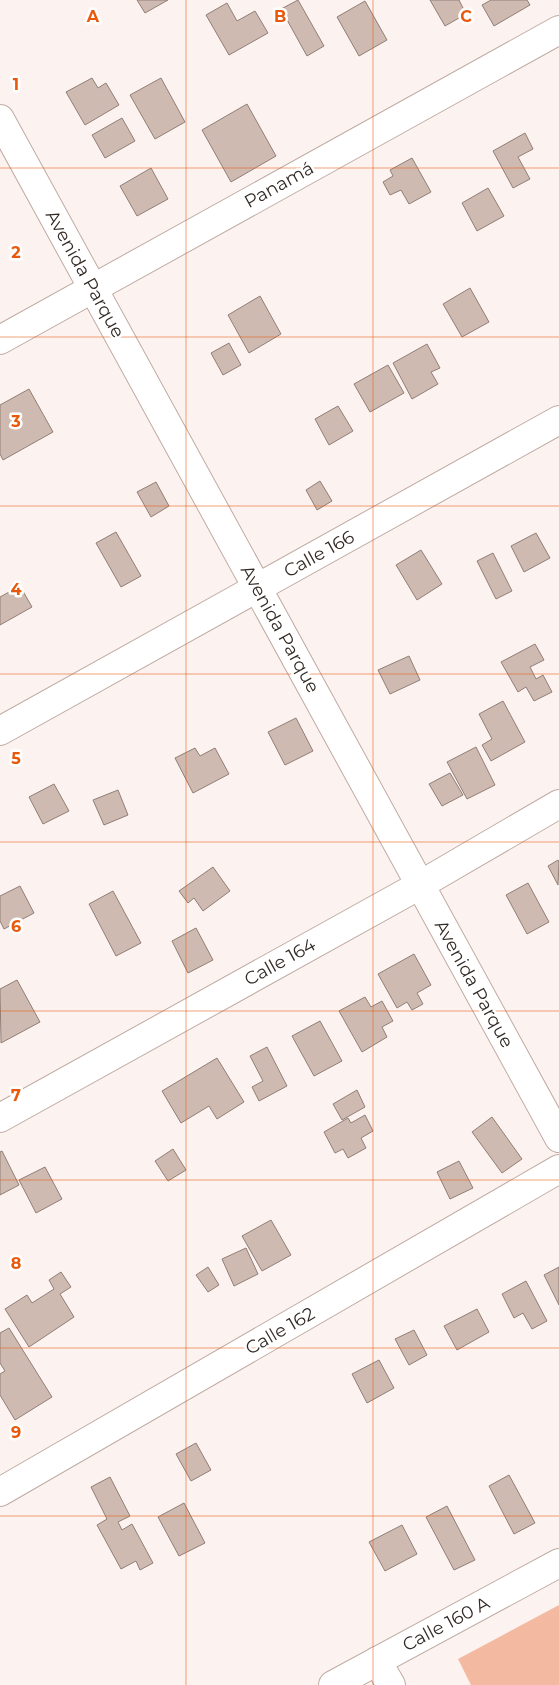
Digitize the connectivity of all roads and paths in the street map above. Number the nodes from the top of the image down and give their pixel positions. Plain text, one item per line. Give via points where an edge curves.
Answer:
1 (559, 30) edge
2 (0, 120) edge
3 (92, 288) junction
4 (0, 340) edge
5 (559, 420) edge
6 (258, 589) junction
7 (0, 731) edge
8 (559, 804) edge
9 (420, 885) junction
10 (0, 1118) edge
11 (559, 1138) edge
12 (559, 1169) edge
13 (0, 1492) edge
14 (559, 1563) edge
15 (377, 1661) junction
16 (333, 1685) edge
17 (390, 1685) edge

1 - 3 street, Panamá
2 - 3 street, Avenida Parque
3 - 4 street, Panamá
3 - 6 street, Avenida Parque
5 - 6 street, Calle 166
6 - 7 street, Calle 166
6 - 9 street, Avenida Parque
8 - 9 street, Calle 164
9 - 10 street, Calle 164
9 - 11 street, Avenida Parque
12 - 13 street, Calle 162
14 - 15 street, Calle 160 A
15 - 16 street, Calle 160 A
15 - 17 street

